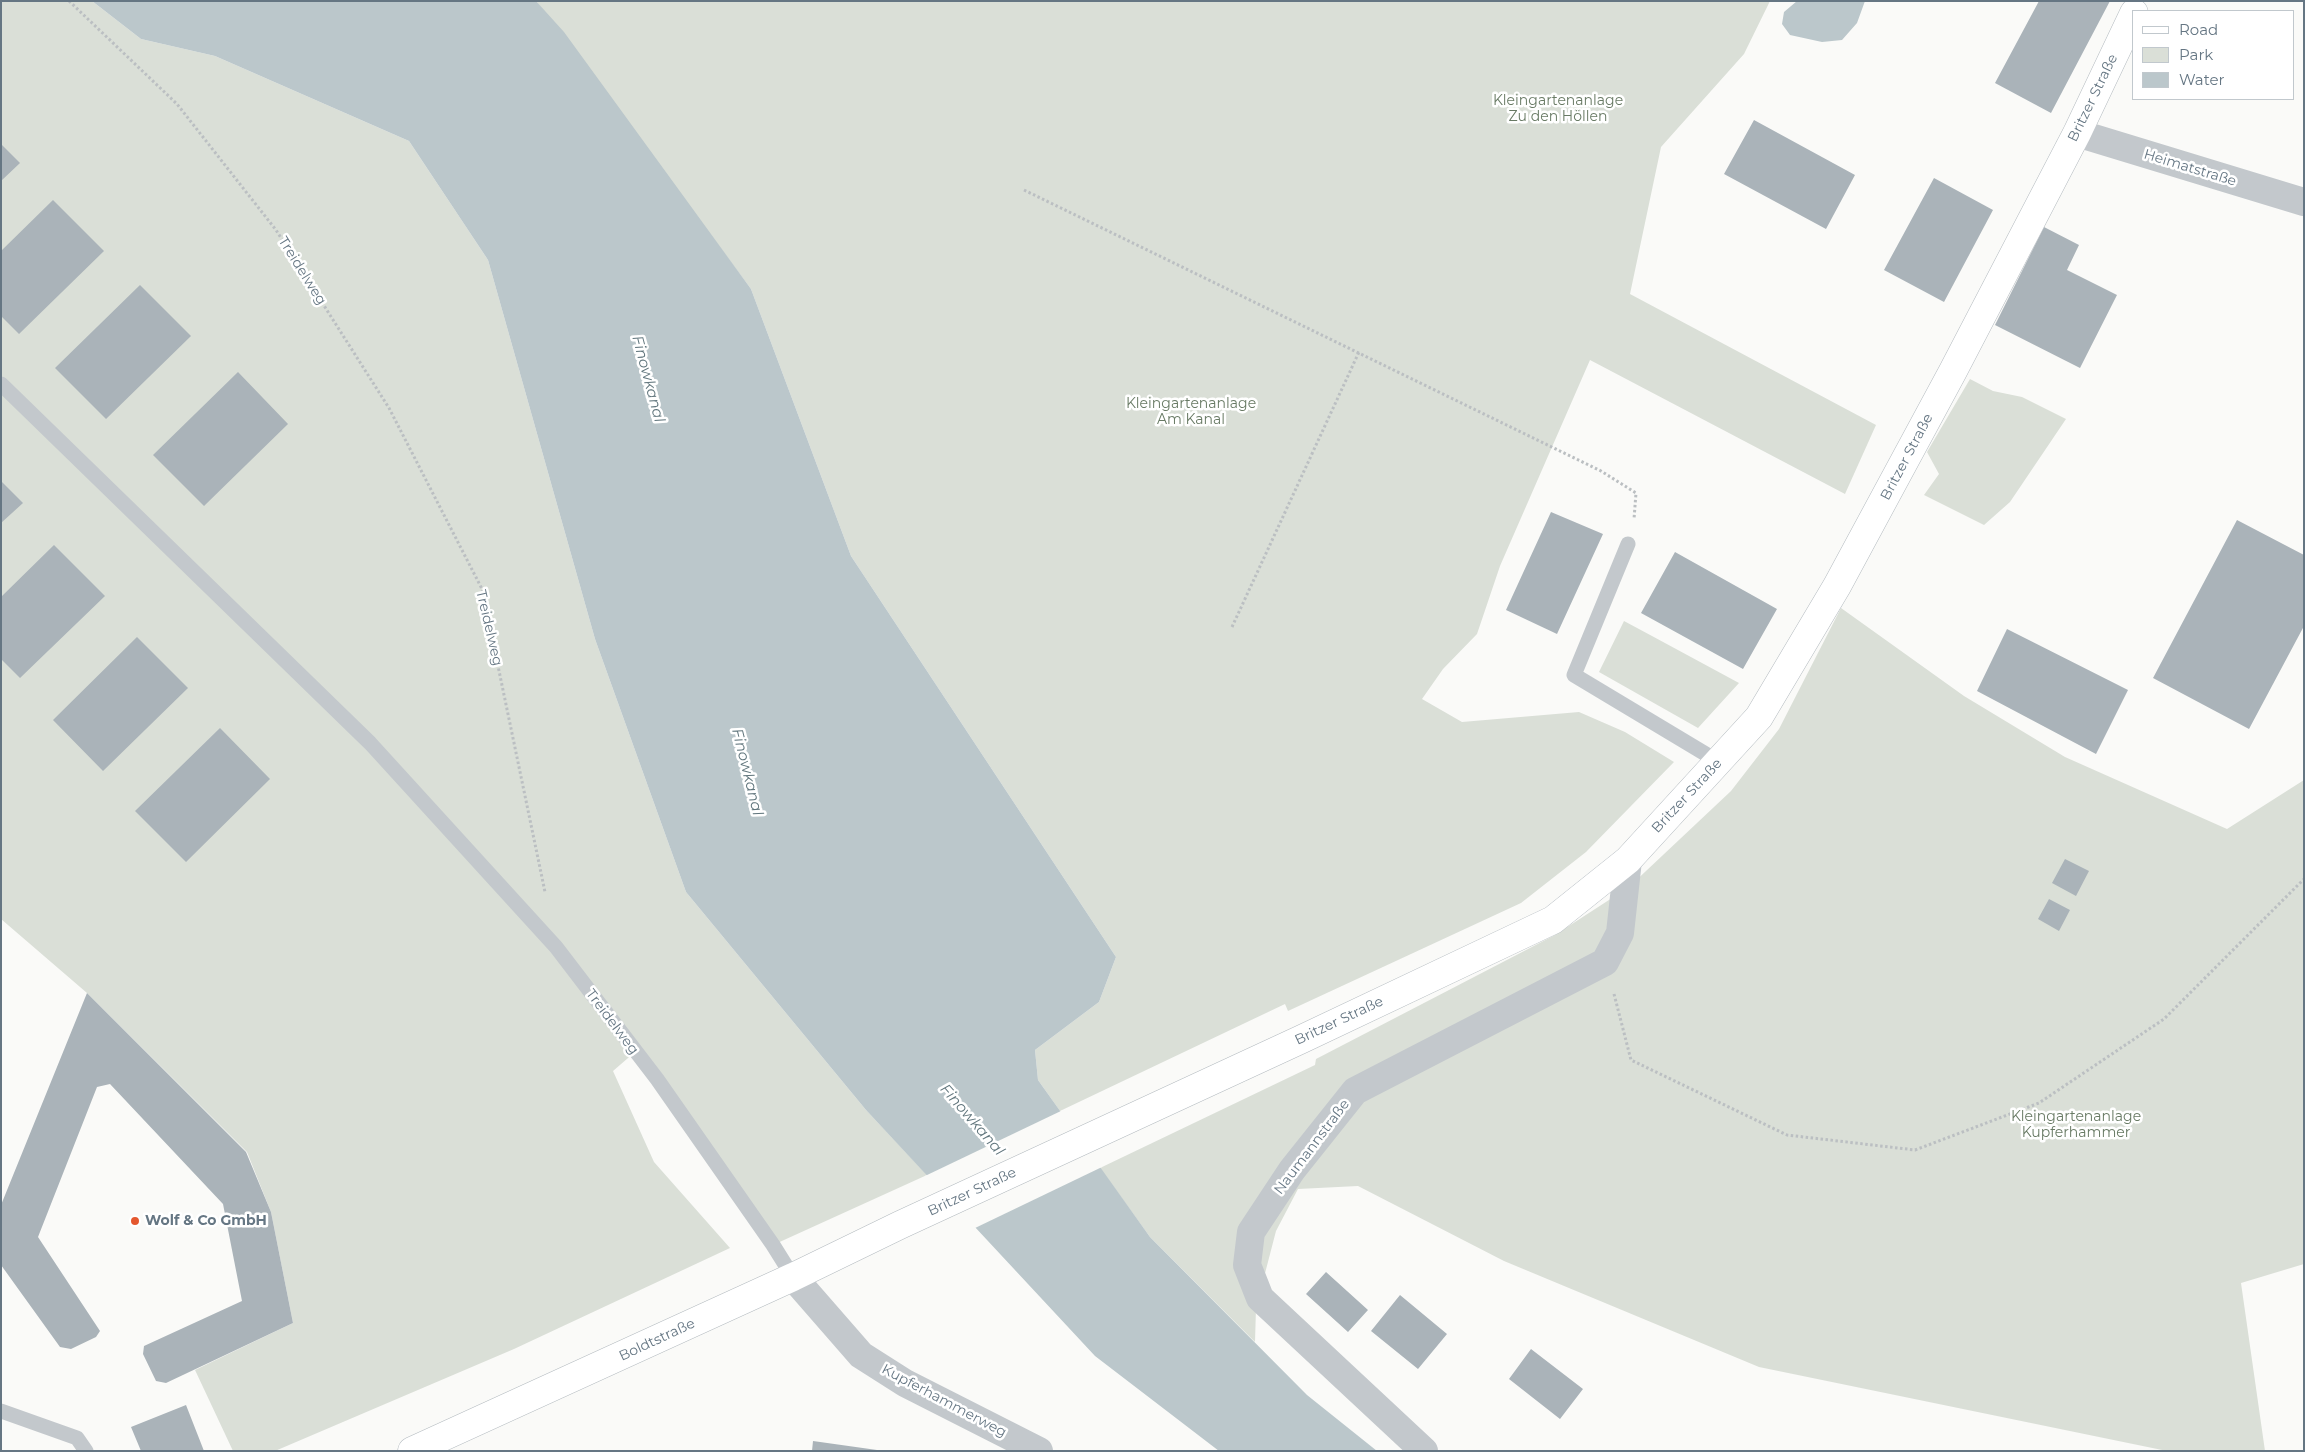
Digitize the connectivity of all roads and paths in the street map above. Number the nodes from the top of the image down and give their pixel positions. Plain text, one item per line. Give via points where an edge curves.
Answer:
1 (69, 1) edge
2 (2132, 16) edge
3 (2077, 133) junction
4 (1024, 190) dead end
5 (2304, 202) edge
6 (1359, 352) junction
7 (1, 384) edge
8 (1628, 544) joint
9 (1232, 627) dead end
10 (1718, 762) junction
11 (1628, 860) junction
12 (2304, 879) edge
13 (556, 947) junction
14 (1605, 962) junction
15 (900, 1225) joint
16 (793, 1278) junction
17 (1, 1411) edge
18 (86, 1451) edge
19 (412, 1451) edge
20 (1039, 1451) edge
21 (1424, 1451) edge

1 - 13 path, Treidelweg via 177,104 276,230 389,408 482,589
2 - 3 main road, Britzer Straße
3 - 5 street, Heimatstraße
3 - 10 main road, Britzer Straße via 1836,586 1759,717
4 - 6 path
6 - 8 path via 1586,463 1636,493 1637,509
6 - 9 path
7 - 13 lane via 370,743
8 - 10 lane via 1574,675
10 - 11 main road, Britzer Straße
11 - 14 street via 1620,933
11 - 15 main road, Britzer Straße via 1554,920
12 - 14 path via 2164,1019 2039,1103 1914,1150 1787,1135 1631,1060
13 - 16 lane, Treidelweg via 657,1079
14 - 21 street, Naumannstraße via 1355,1091 1292,1170 1250,1232 1247,1265 1260,1298
15 - 16 main road, Boldtstraße
16 - 19 main road, Boldtstraße
16 - 20 street, Kupferhammerweg via 861,1356 905,1383
17 - 18 lane via 76,1438

